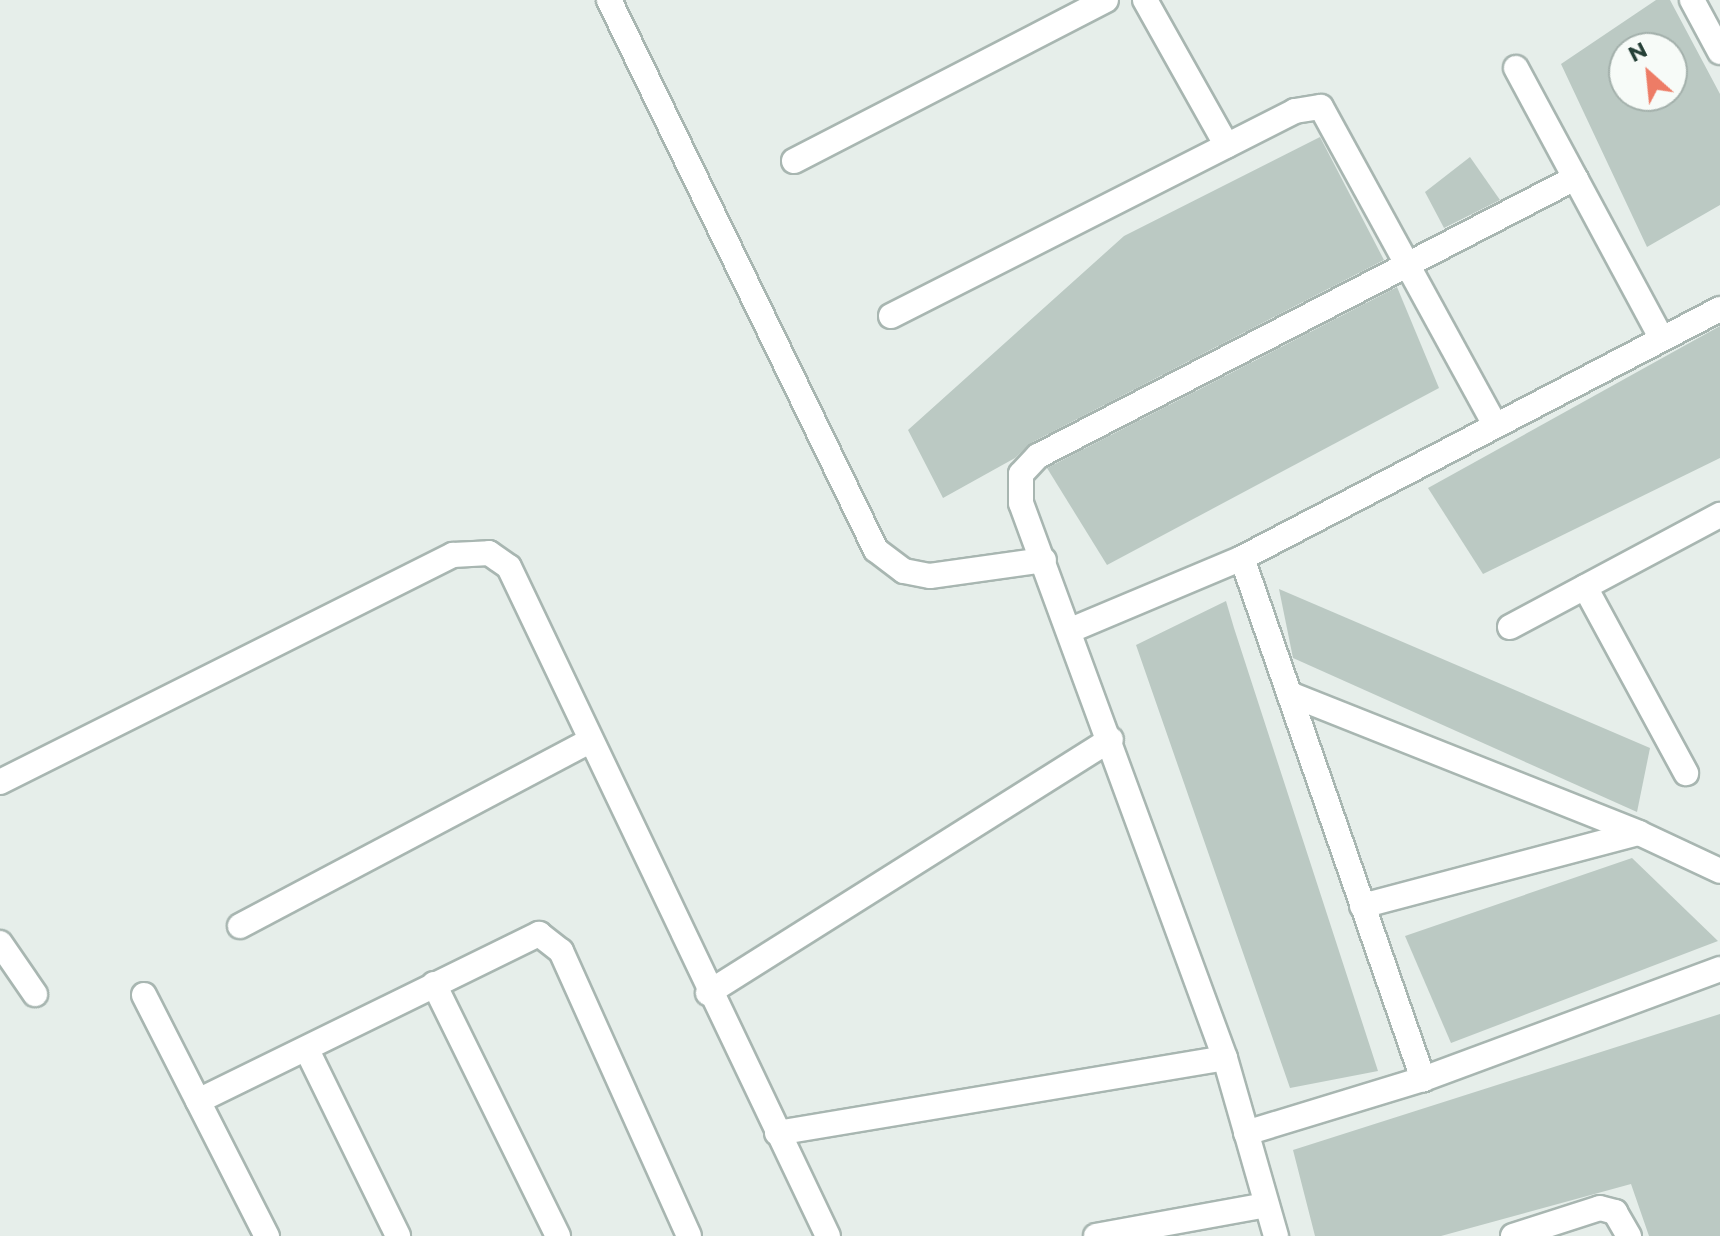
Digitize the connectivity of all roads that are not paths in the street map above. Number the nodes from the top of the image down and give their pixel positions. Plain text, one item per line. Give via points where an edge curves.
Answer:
1 (609, 0) edge
2 (1106, 0) edge
3 (1145, 0) edge
4 (1692, 0) edge
5 (1720, 52) edge
6 (1516, 68) dead end
7 (1227, 146) junction
8 (794, 161) dead end
9 (1575, 178) junction
10 (1407, 264) junction
11 (1720, 309) edge
12 (891, 316) dead end
13 (1661, 337) junction
14 (1495, 425) junction
15 (1720, 515) edge
16 (1242, 558) junction
17 (1044, 560) junction
18 (1585, 587) junction
19 (1510, 627) dead end
20 (1071, 630) junction
21 (1290, 694) junction
22 (1111, 739) junction
23 (588, 742) junction
24 (1686, 773) dead end
25 (0, 782) edge
26 (1639, 833) junction
27 (1720, 871) edge
28 (1362, 906) junction
29 (240, 926) dead end
30 (0, 943) edge
31 (1720, 969) edge
32 (434, 984) junction
33 (708, 993) junction
34 (35, 994) dead end
35 (144, 995) dead end
36 (307, 1050) junction
37 (1225, 1058) junction
38 (1423, 1079) junction
39 (198, 1101) junction
40 (777, 1133) junction
41 (1246, 1133) junction
42 (1266, 1205) junction
43 (267, 1236) edge
44 (398, 1236) edge
45 (558, 1236) edge
46 (689, 1236) edge
47 (828, 1236) edge
48 (1096, 1236) edge
49 (1276, 1236) edge
50 (1513, 1236) edge
51 (1629, 1236) edge

1 - 17 street via 876,550 904,571 930,576
2 - 8 street
3 - 7 street
4 - 5 street
6 - 9 street
7 - 10 street via 1295,111 1321,107
7 - 12 street
9 - 10 street
9 - 13 street
10 - 14 street
10 - 17 street via 1038,456 1018,485
11 - 13 street
13 - 14 street
14 - 16 street
15 - 18 street
16 - 20 street
16 - 21 street
17 - 20 street
18 - 19 street
18 - 24 street
20 - 22 street
21 - 26 street
21 - 28 street
22 - 33 street
22 - 37 street
23 - 25 street via 509,567 470,549
23 - 29 street
23 - 33 street
26 - 27 street
26 - 28 street
28 - 38 street
30 - 34 street
31 - 38 street
32 - 36 street
32 - 45 street
32 - 46 street via 526,937 549,937 561,951
33 - 40 street
35 - 39 street
36 - 39 street
36 - 44 street
37 - 40 street
37 - 41 street
38 - 41 street
39 - 43 street
40 - 47 street
41 - 42 street
42 - 48 street
42 - 49 street
50 - 51 street via 1600,1208 1615,1212

